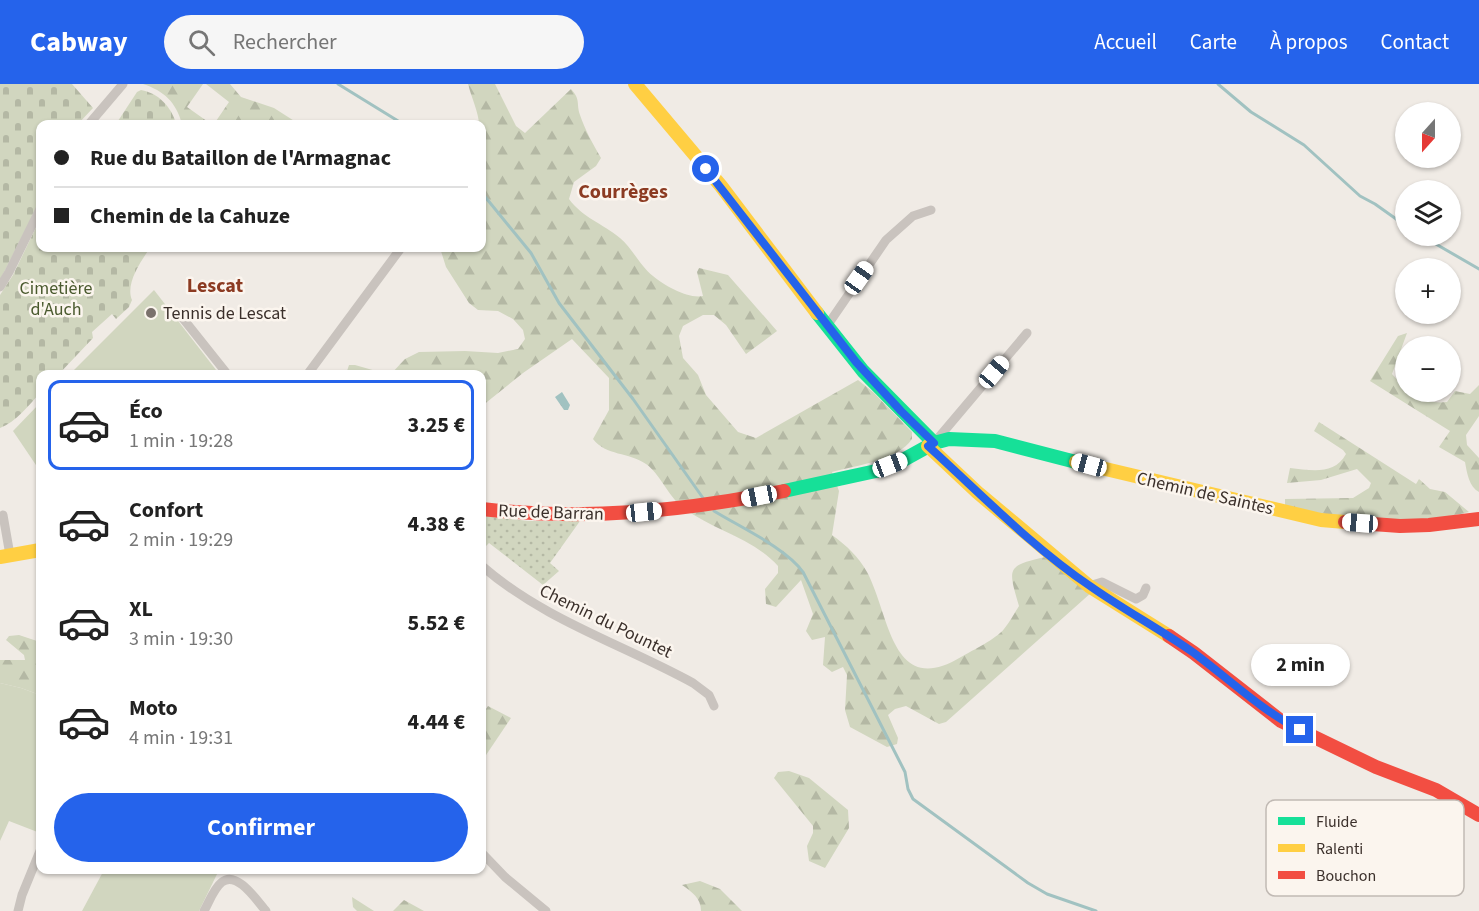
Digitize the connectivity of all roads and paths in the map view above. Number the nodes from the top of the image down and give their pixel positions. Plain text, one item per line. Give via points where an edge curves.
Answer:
1 (123, 84) edge
2 (635, 84) edge
3 (92, 120) edge
4 (931, 210) dead end
5 (36, 217) edge
6 (398, 252) edge
7 (0, 287) edge
8 (181, 316) dead end
9 (827, 326) junction
10 (1027, 333) dead end
11 (224, 370) edge
12 (311, 370) edge
13 (931, 445) junction
14 (486, 509) edge
15 (3, 515) dead end
16 (1479, 519) edge
17 (36, 551) edge
18 (5, 556) edge
19 (486, 569) edge
20 (1089, 586) junction
21 (1146, 588) dead end
22 (714, 706) dead end
23 (1454, 800) edge
24 (1464, 806) edge
25 (1479, 815) edge
26 (486, 857) edge
27 (36, 861) edge
28 (18, 911) edge
29 (204, 911) edge
30 (266, 911) edge
31 (546, 911) edge

1 - 3 street
2 - 9 street via 721,186
4 - 9 street via 913,216 886,240
5 - 7 street
6 - 12 street
8 - 11 street
9 - 13 street
10 - 13 street
13 - 14 street, Rue de Barran via 876,471 717,504 581,515
13 - 16 street, Chemin de Saintes via 948,439 995,441 1321,520 1400,526
13 - 20 street via 977,492
15 - 18 street
17 - 18 street
19 - 22 street, Chemin du Pountet via 533,604 693,683 709,695
20 - 21 street via 1102,582 1136,599
20 - 23 street via 1194,653 1281,720
24 - 25 street
26 - 31 street
27 - 28 street
29 - 30 street via 218,886 229,879 240,883

